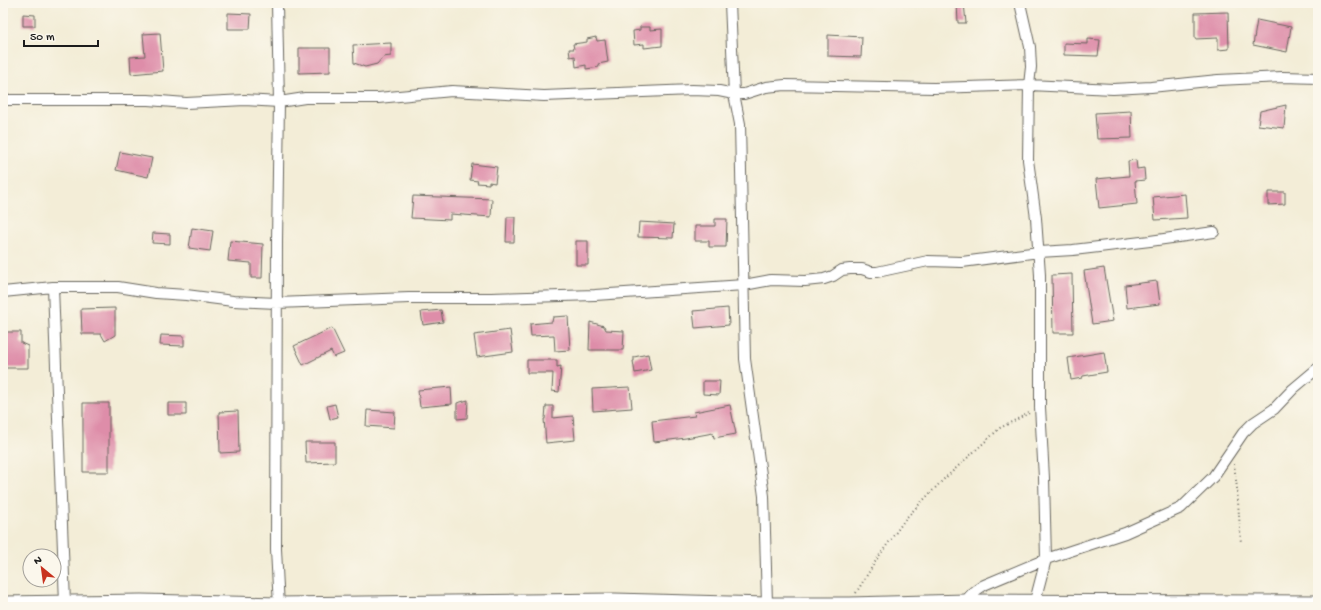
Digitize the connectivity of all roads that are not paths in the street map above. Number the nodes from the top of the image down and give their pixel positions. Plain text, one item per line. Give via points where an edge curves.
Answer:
1 (277, 3) edge
2 (730, 3) edge
3 (1020, 3) edge
4 (1318, 78) edge
5 (1029, 85) junction
6 (734, 94) junction
7 (3, 100) edge
8 (279, 102) junction
9 (1214, 232) dead end
10 (1039, 252) junction
11 (744, 285) junction
12 (53, 287) junction
13 (3, 292) edge
14 (277, 303) junction
15 (1318, 368) edge
16 (1046, 559) junction
17 (1035, 600) junction
18 (1318, 602) edge
19 (3, 603) edge
20 (65, 603) junction
21 (141, 604) edge
22 (614, 604) edge
23 (767, 604) junction
24 (965, 604) edge
25 (1170, 604) edge
26 (1269, 604) edge
27 (484, 605) edge
28 (279, 606) edge
29 (849, 606) edge

1 - 8 street
2 - 6 street
3 - 5 street via 1032,66
4 - 5 street via 1261,78 1113,88
5 - 6 street via 934,88 785,85
5 - 10 street via 1028,160
6 - 8 street via 692,90 544,96 452,91 378,98 305,98
6 - 11 street via 740,124
7 - 8 street
8 - 14 street
9 - 10 street
10 - 11 street via 962,262 928,261 876,272 850,269 824,279 771,280
10 - 16 street via 1040,407
11 - 14 street via 595,295
11 - 23 street via 745,359 764,496
12 - 13 street
12 - 14 street via 118,287 233,301
12 - 20 street
14 - 28 street via 276,549
15 - 16 street via 1274,409 1243,433 1213,476 1181,508 1125,533
16 - 17 street
16 - 24 street via 984,585 974,591
17 - 24 main road
17 - 25 main road
18 - 26 main road
19 - 20 main road
20 - 21 main road
21 - 28 main road
22 - 23 main road
22 - 27 main road
23 - 29 main road
24 - 29 main road
25 - 26 main road
27 - 28 main road

